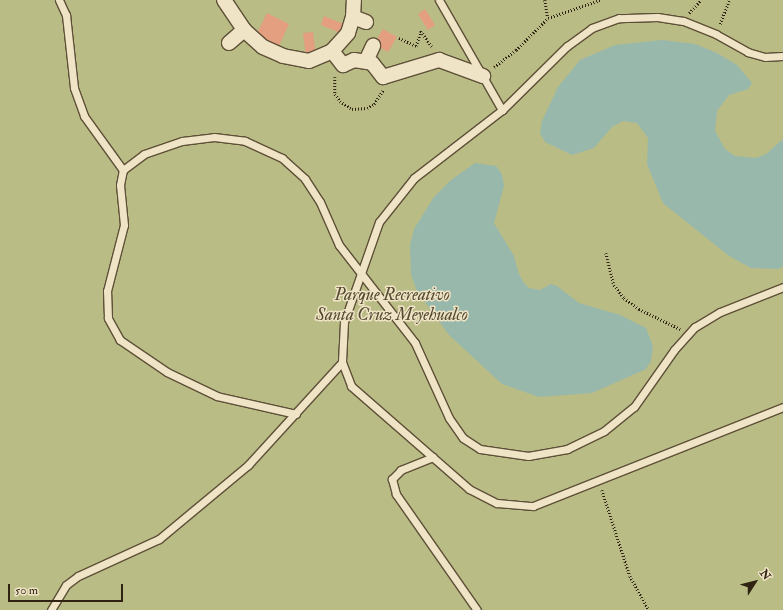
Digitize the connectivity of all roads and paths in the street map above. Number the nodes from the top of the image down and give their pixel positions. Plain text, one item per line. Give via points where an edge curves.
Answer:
1 (59, 0) edge
2 (224, 0) edge
3 (354, 0) edge
4 (439, 0) edge
5 (545, 0) edge
6 (600, 0) edge
7 (701, 0) edge
8 (729, 0) edge
9 (548, 18) junction
10 (683, 21) junction
11 (244, 30) junction
12 (716, 34) junction
13 (399, 38) dead end
14 (229, 43) dead end
15 (373, 46) dead end
16 (332, 52) junction
17 (783, 56) edge
18 (366, 60) junction
19 (439, 60) junction
20 (343, 65) junction
21 (483, 76) junction
22 (382, 77) junction
23 (502, 110) junction
24 (123, 170) junction
25 (606, 253) dead end
26 (361, 273) junction
27 (783, 287) edge
28 (688, 334) junction
29 (342, 362) junction
30 (783, 407) edge
31 (296, 414) junction
32 (433, 458) junction
33 (599, 480) junction
34 (52, 610) edge
35 (476, 610) edge
36 (649, 610) edge

1 - 24 lane via 66,15 74,88 84,116
2 - 11 street
3 - 16 street via 360,19
4 - 21 lane
5 - 9 path
6 - 9 path
7 - 10 path
8 - 12 path
9 - 21 path via 516,50
10 - 12 lane
10 - 23 lane via 657,16 619,18 592,28 567,46
11 - 14 street
11 - 16 street via 263,47 283,56 309,61
12 - 17 lane via 748,52 765,56
13 - 19 path via 416,46 421,31
15 - 18 street
16 - 20 street
18 - 20 street via 354,60
18 - 22 street via 377,68
19 - 21 street
19 - 22 street
20 - 22 path via 337,71 334,87 340,101 352,109 367,108 379,99 384,85
21 - 23 lane
23 - 26 lane via 414,178 380,222
24 - 26 lane via 144,154 182,141 214,137 245,141 282,158 305,179 320,202 339,245
24 - 31 lane via 120,185 124,225 107,291 108,318 120,340 167,372 217,396
25 - 28 path via 614,285 624,298 639,309
26 - 28 lane via 415,343 449,418 463,438 480,449 528,456 567,449 604,431 634,407
26 - 29 lane via 344,322
27 - 28 lane via 720,312
29 - 31 lane
29 - 32 lane via 351,386
30 - 33 lane
31 - 34 lane via 248,465 203,504 159,539 78,576 66,585
32 - 33 lane via 469,489 497,503 533,506
32 - 35 lane via 401,470 392,479 396,494
33 - 36 path via 630,576

